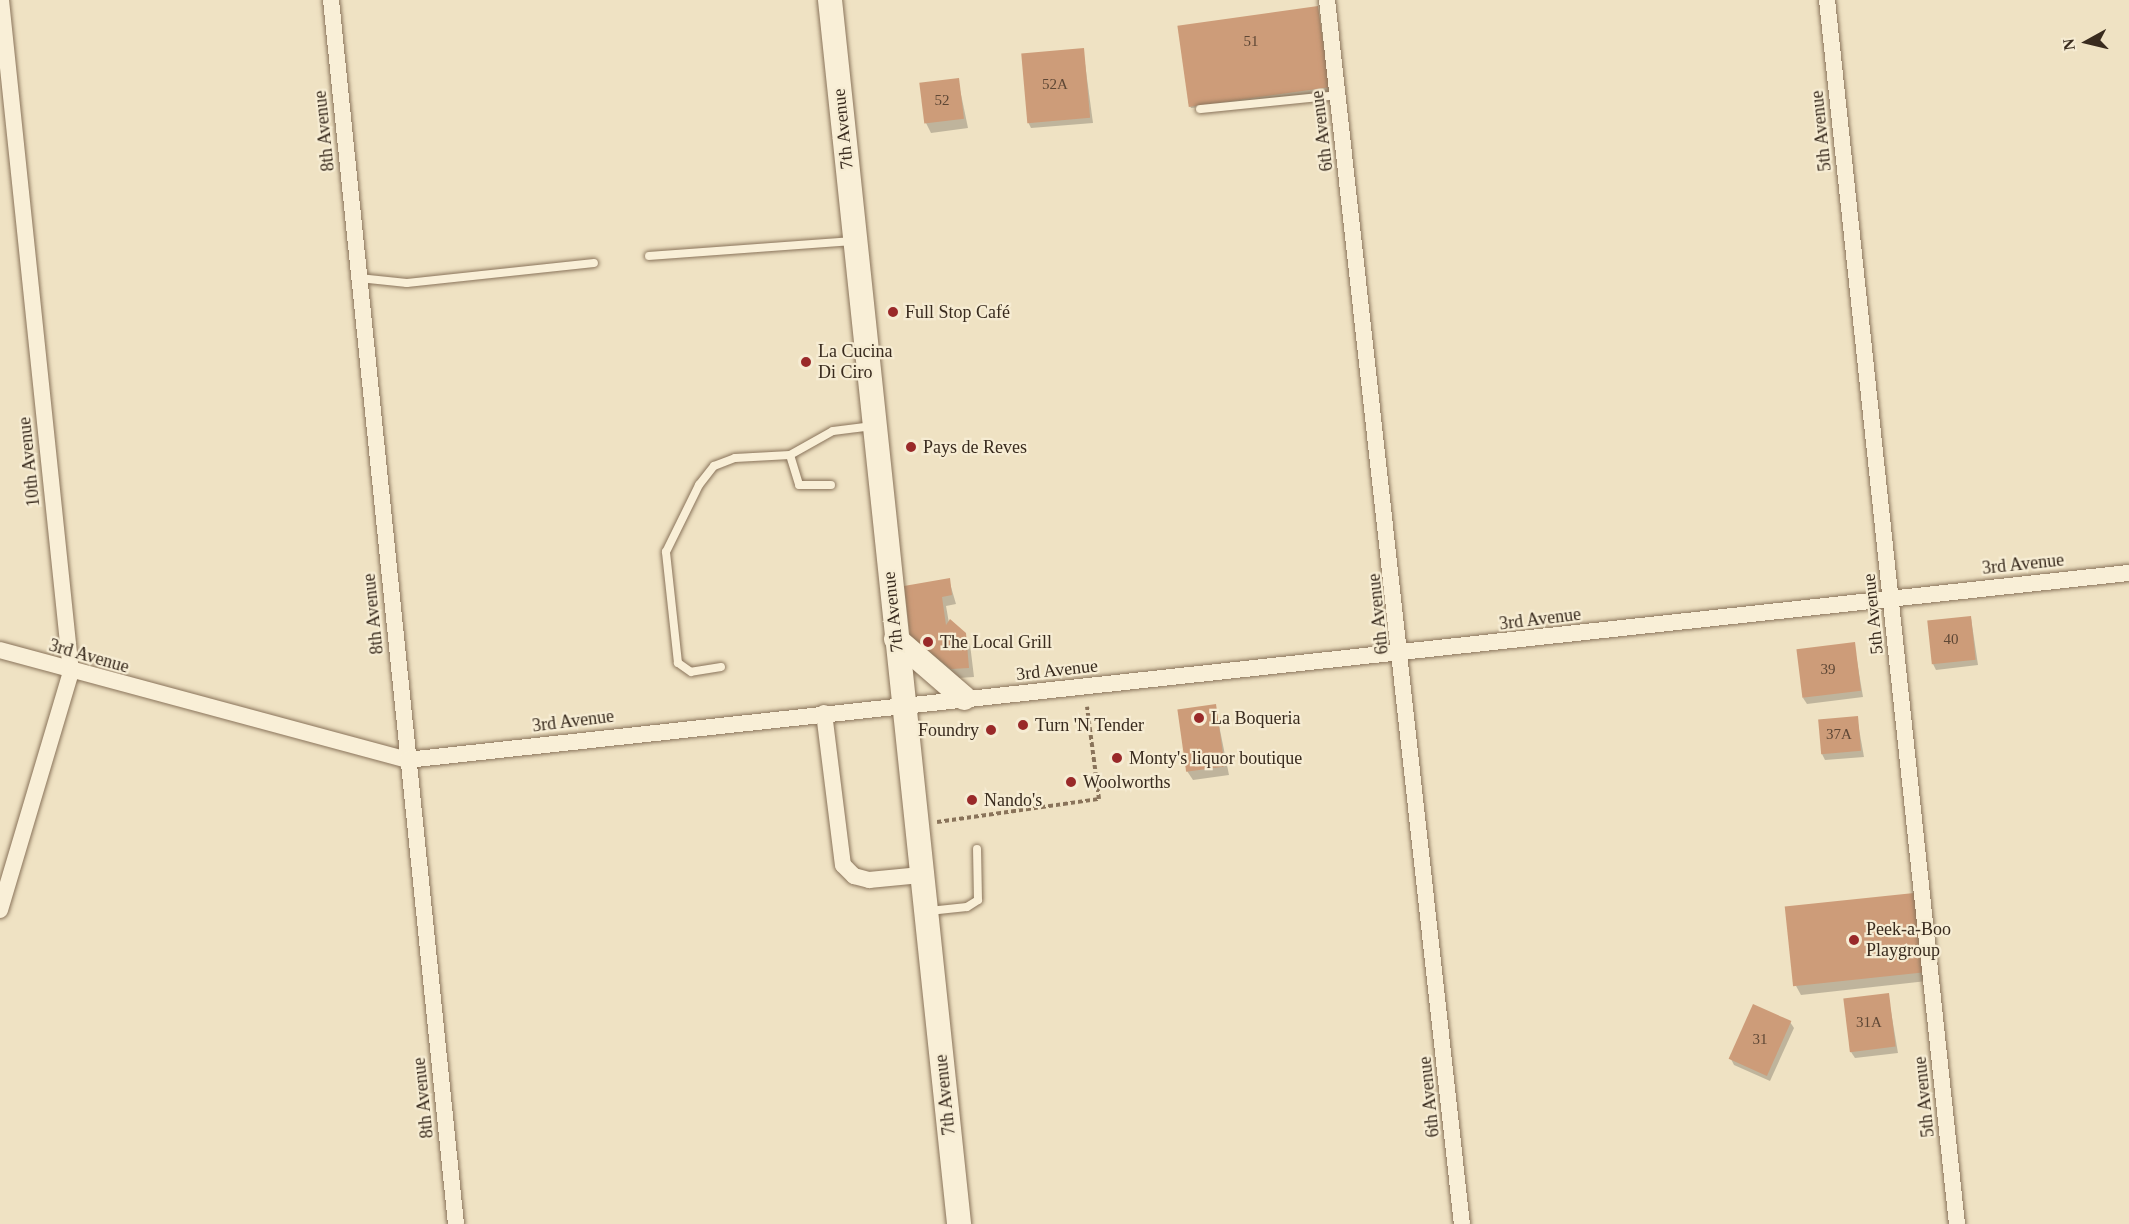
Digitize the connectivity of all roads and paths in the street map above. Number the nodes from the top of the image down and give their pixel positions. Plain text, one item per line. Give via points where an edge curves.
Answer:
1 (1, 0) edge
2 (331, 0) edge
3 (830, 0) edge
4 (1327, 0) edge
5 (1827, 0) edge
6 (1338, 95) junction
7 (1200, 109) dead end
8 (855, 240) junction
9 (649, 256) dead end
10 (594, 263) dead end
11 (359, 277) junction
12 (874, 426) junction
13 (790, 455) junction
14 (831, 485) dead end
15 (2129, 573) edge
16 (1891, 597) junction
17 (896, 639) junction
18 (0, 650) edge
19 (1402, 655) junction
20 (721, 667) dead end
21 (71, 672) junction
22 (964, 698) junction
23 (903, 704) junction
24 (1087, 707) dead end
25 (824, 713) junction
26 (407, 760) junction
27 (931, 823) dead end
28 (977, 849) dead end
29 (921, 875) junction
30 (0, 910) edge
31 (925, 912) junction
32 (456, 1224) edge
33 (959, 1224) edge
34 (1462, 1224) edge
35 (1957, 1224) edge

1 - 21 street, 10th Avenue
2 - 11 street, 8th Avenue
3 - 8 main road, 7th Avenue
4 - 6 street, 6th Avenue
5 - 16 street, 5th Avenue
6 - 7 lane
6 - 19 street, 6th Avenue
8 - 9 lane
8 - 12 main road, 7th Avenue
10 - 11 lane via 407,283
11 - 26 street, 8th Avenue
12 - 13 lane via 833,431
12 - 17 main road, 7th Avenue
13 - 14 lane via 799,485
13 - 20 lane via 735,458 714,466 666,552 678,663 692,672
15 - 16 street, 3rd Avenue
16 - 19 street, 3rd Avenue
16 - 35 street, 5th Avenue
17 - 22 main road
17 - 23 main road, 7th Avenue
18 - 21 street, 3rd Avenue
19 - 22 street, 3rd Avenue
19 - 34 street, 6th Avenue
21 - 26 street, 3rd Avenue
21 - 30 street, 10th Avenue
22 - 23 street, 3rd Avenue
23 - 25 street, 3rd Avenue
23 - 29 main road, 7th Avenue
24 - 27 path via 1099,799
25 - 26 street, 3rd Avenue
25 - 29 street via 843,865 854,876 869,880
26 - 32 street, 8th Avenue
28 - 31 lane via 978,900 968,907
29 - 31 main road, 7th Avenue
31 - 33 main road, 7th Avenue

